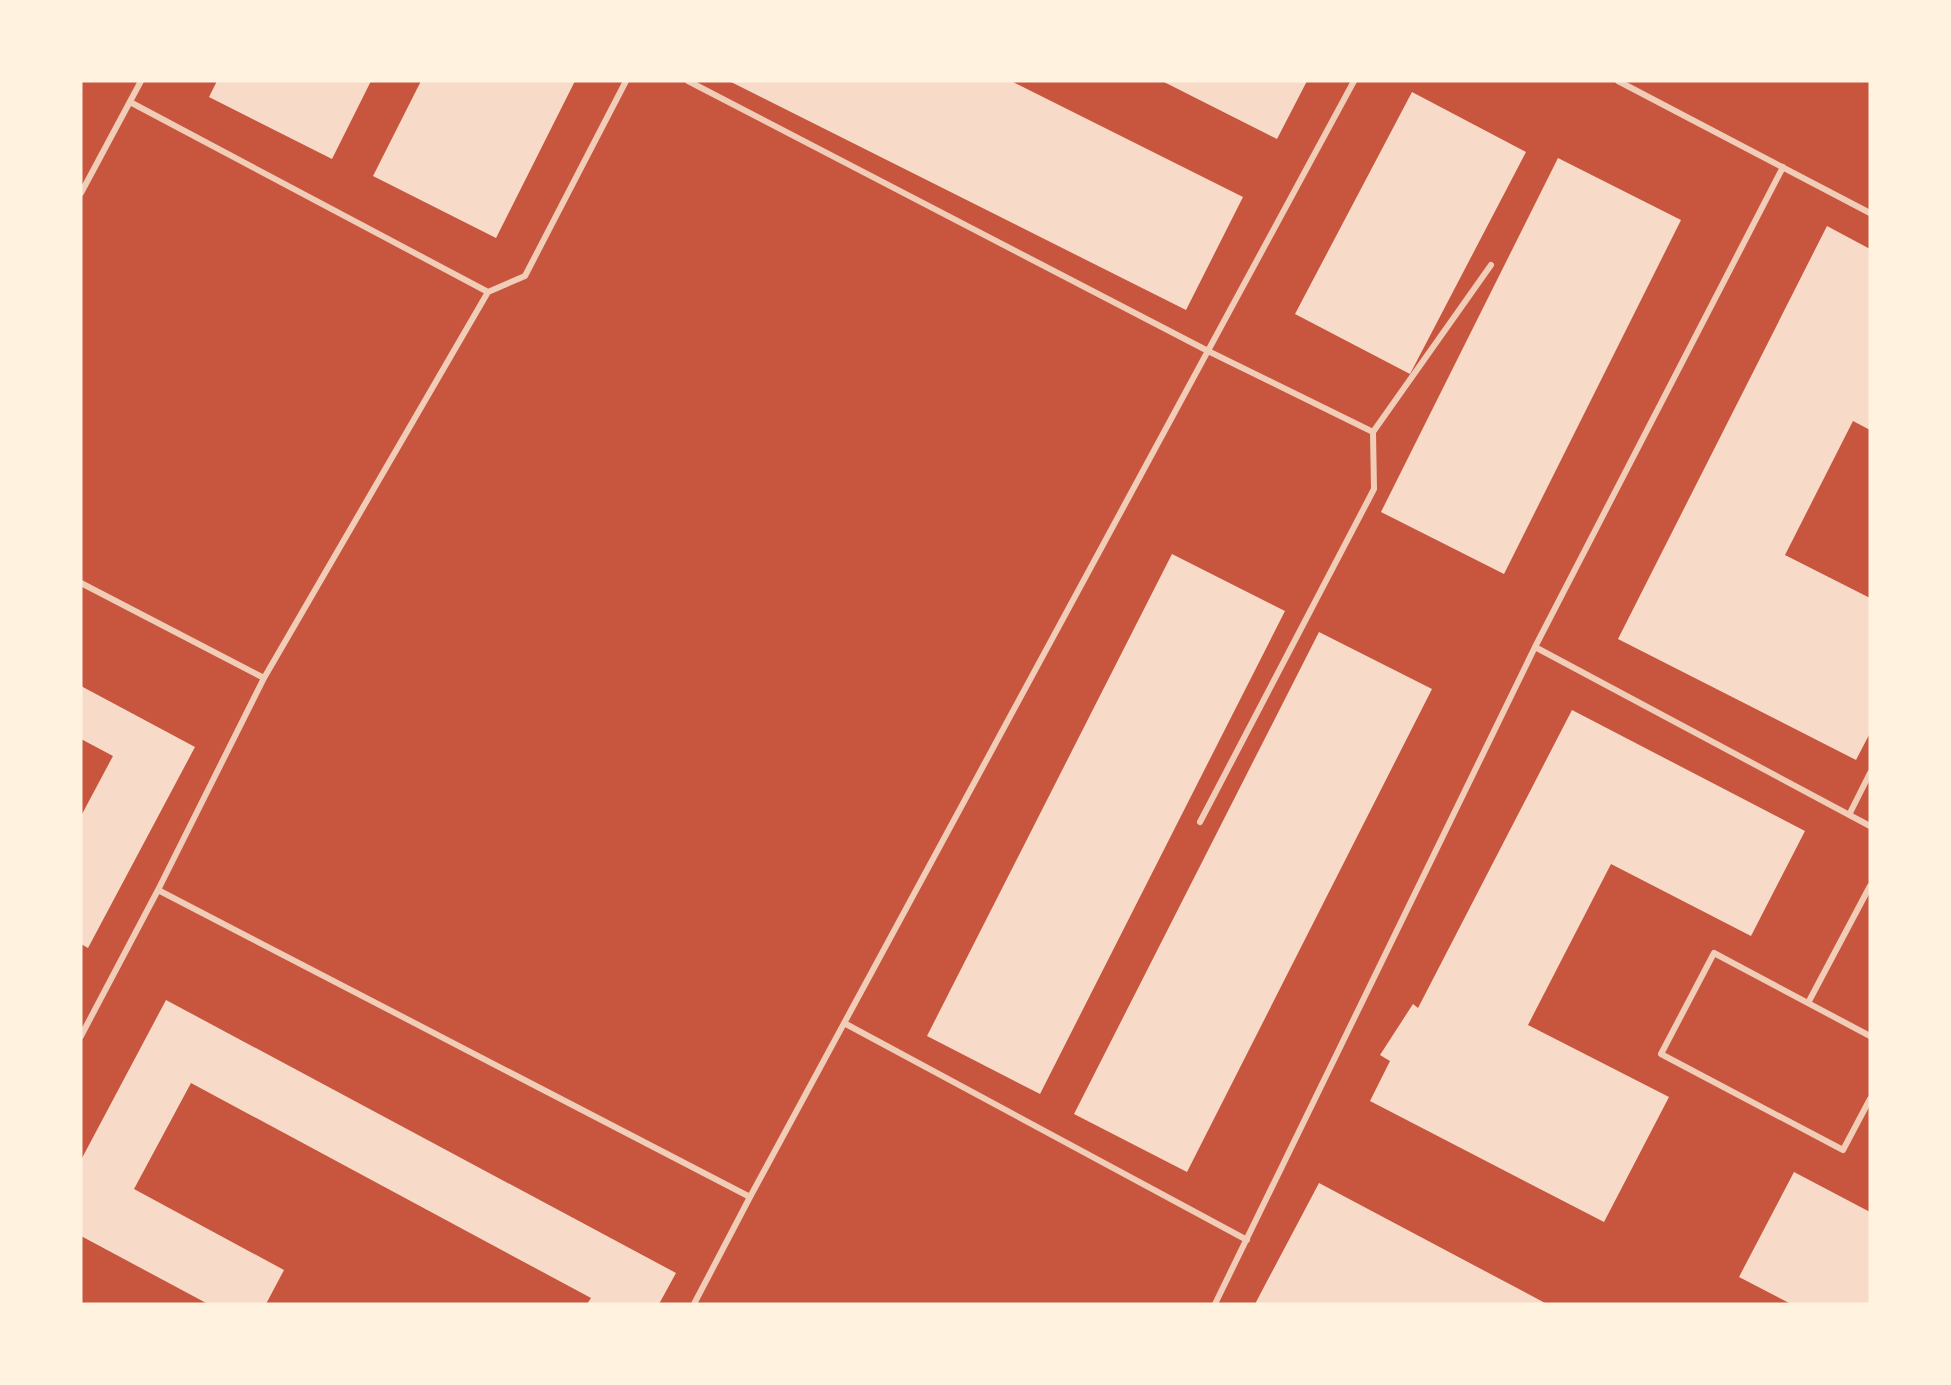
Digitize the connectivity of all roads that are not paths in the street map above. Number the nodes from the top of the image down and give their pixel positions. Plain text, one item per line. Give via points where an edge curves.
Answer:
1 (141, 81) edge
2 (626, 81) edge
3 (688, 81) edge
4 (1354, 81) edge
5 (1618, 81) edge
6 (130, 102) junction
7 (1784, 167) junction
8 (81, 193) edge
9 (1870, 213) edge
10 (1491, 265) dead end
11 (488, 292) junction
12 (1208, 351) junction
13 (1373, 432) junction
14 (81, 584) edge
15 (1535, 647) junction
16 (264, 678) junction
17 (1870, 773) edge
18 (1848, 815) junction
19 (1200, 822) dead end
20 (1870, 826) edge
21 (1870, 886) edge
22 (158, 890) junction
23 (1808, 1003) junction
24 (844, 1023) junction
25 (81, 1036) edge
26 (1870, 1036) edge
27 (1870, 1099) edge
28 (750, 1197) junction
29 (1247, 1240) junction
30 (694, 1304) edge
31 (1215, 1304) edge

1 - 6 street
2 - 11 street via 525,276
3 - 12 street
4 - 12 street
5 - 7 street
6 - 8 street
6 - 11 street
7 - 9 street
7 - 15 street
10 - 13 street
11 - 16 street
12 - 13 street
12 - 24 street
13 - 19 street via 1374,489
14 - 16 street
15 - 18 street
15 - 29 street
16 - 22 street
17 - 18 street
18 - 20 street
21 - 23 street
22 - 25 street
22 - 28 street
23 - 26 street
23 - 27 street via 1714,953 1661,1054 1843,1150
24 - 28 street
24 - 29 street
28 - 30 street
29 - 31 street

